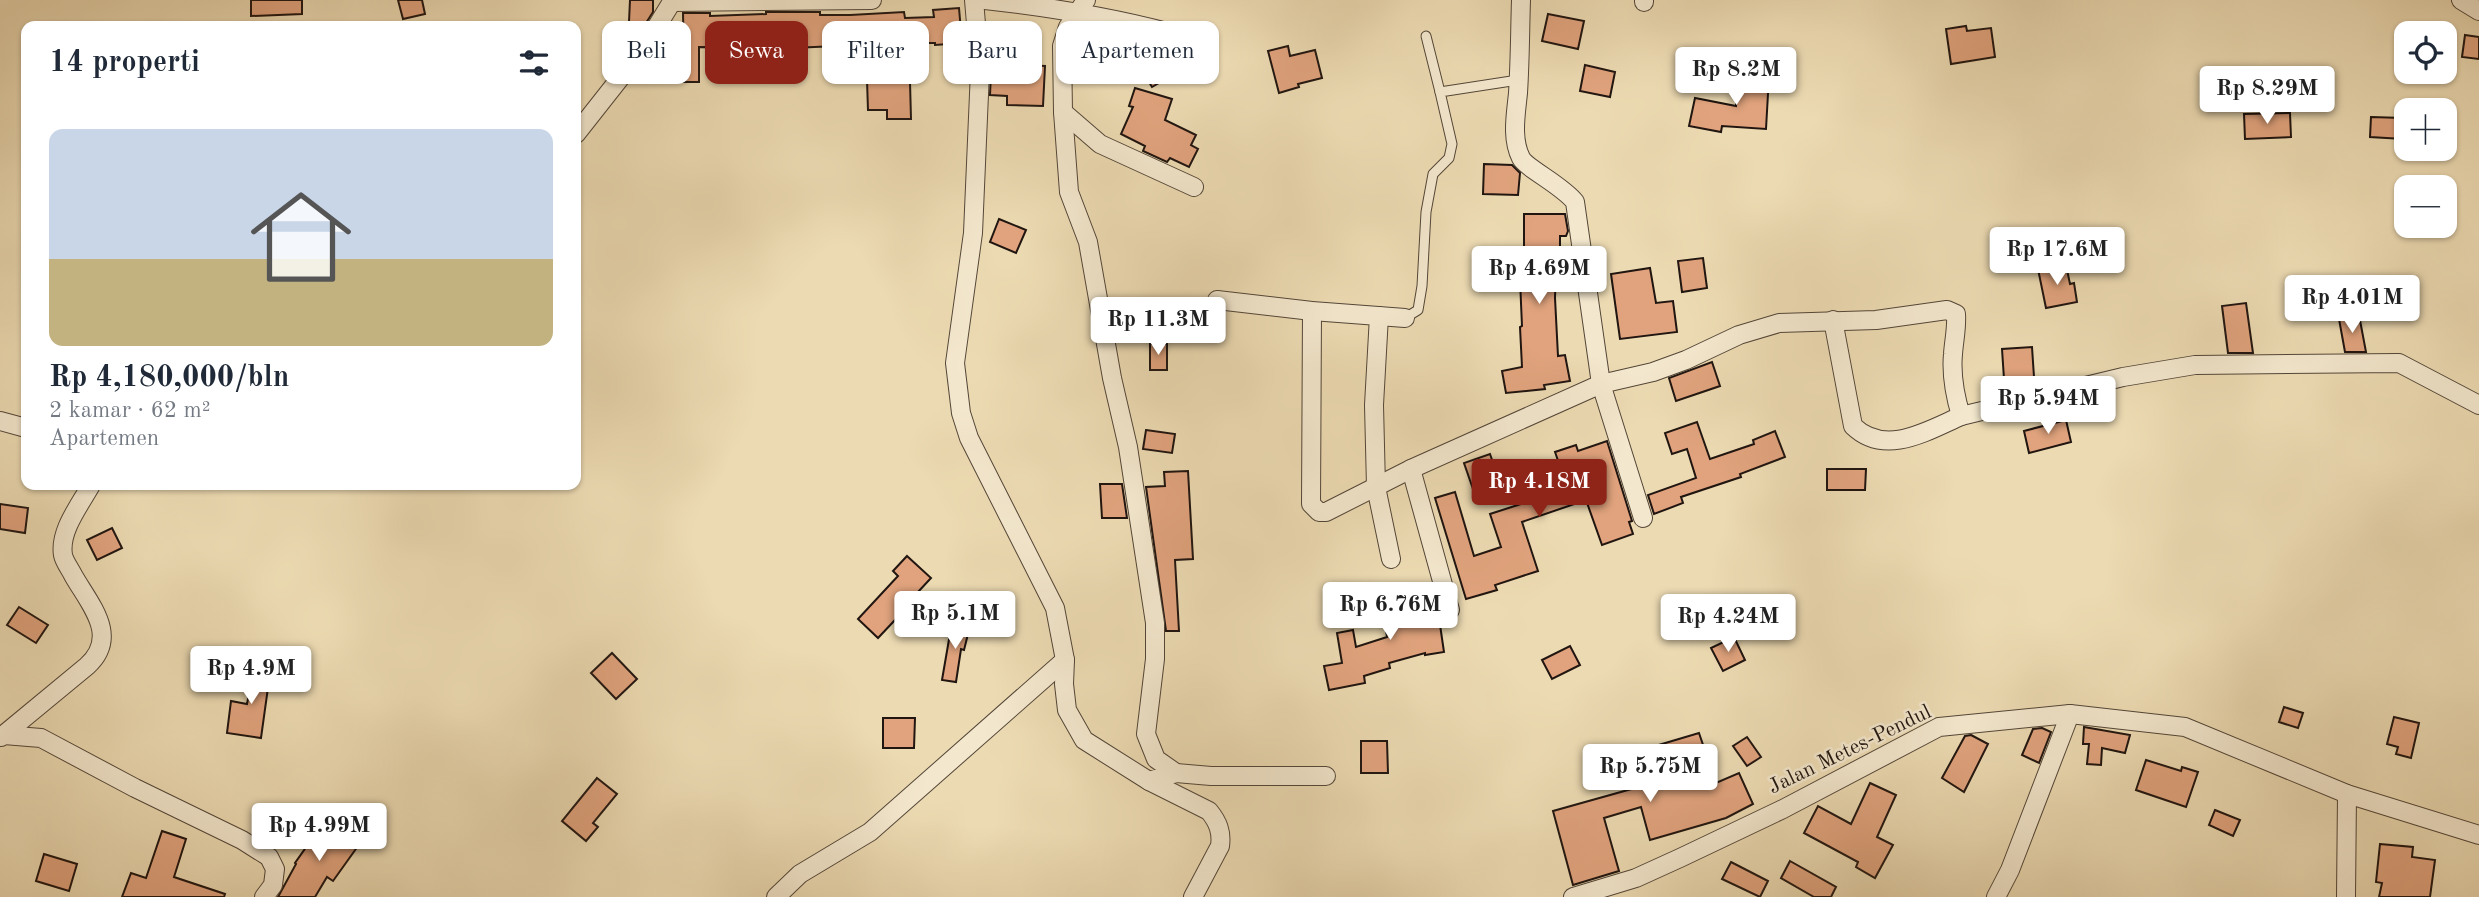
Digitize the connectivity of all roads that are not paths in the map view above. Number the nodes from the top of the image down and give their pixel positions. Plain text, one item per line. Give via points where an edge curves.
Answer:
1 (872, 0) edge
2 (974, 0) edge
3 (985, 0) edge
4 (1521, 0) edge
5 (2461, 0) edge
6 (673, 1) edge
7 (1082, 6) edge
8 (2479, 11) edge
9 (1131, 21) edge
10 (1426, 36) dead end
11 (1518, 80) junction
12 (1440, 92) junction
13 (1063, 112) junction
14 (581, 128) edge
15 (1194, 187) dead end
16 (1217, 300) dead end
17 (1312, 311) junction
18 (1379, 316) junction
19 (1405, 318) joint
20 (1833, 320) junction
21 (1601, 384) junction
22 (2479, 405) edge
23 (1961, 416) junction
24 (0, 421) edge
25 (21, 427) edge
26 (1411, 469) junction
27 (1376, 487) junction
28 (88, 490) edge
29 (1643, 518) dead end
30 (1391, 559) dead end
31 (1450, 610) dead end
32 (1065, 660) junction
33 (2070, 714) junction
34 (2, 737) edge
35 (1176, 774) junction
36 (1326, 776) dead end
37 (1149, 780) junction
38 (2347, 794) junction
39 (2479, 835) edge
40 (264, 897) edge
41 (776, 897) edge
42 (1193, 897) edge
43 (1573, 897) edge
44 (1996, 897) edge
45 (2346, 897) edge

1 - 6 street
2 - 32 street via 980,71 974,222 957,338 957,387 969,438 1055,608
3 - 7 street
4 - 11 street
5 - 8 street
6 - 14 street via 643,49
7 - 9 street
7 - 13 street via 1062,46
10 - 12 lane
11 - 12 lane
11 - 21 street via 1514,113 1522,160 1575,202
12 - 19 lane via 1452,144 1449,158 1433,174 1418,310
13 - 15 street via 1100,144
13 - 35 street via 1069,192 1088,242 1128,447 1155,623 1146,734 1156,759
16 - 17 street
17 - 18 street
17 - 27 street via 1311,504 1326,512
18 - 19 street
18 - 27 street
20 - 21 street via 1779,323 1653,372
20 - 23 street via 1853,426 1863,435 1882,441 1911,438
20 - 23 street via 1876,320 1947,310 1956,314 1954,393
21 - 26 street
21 - 29 street
22 - 23 street via 2399,363 2195,365 2123,377
24 - 25 street
26 - 27 street
26 - 31 street
27 - 30 street
28 - 34 street via 71,519 63,556 101,624 103,646 88,666
32 - 37 street via 1068,710 1084,740
32 - 41 street via 870,832 800,874
33 - 38 street, Jalan Metes-Pendul via 2185,727
33 - 43 street, Jalan Metes-Pendul via 1939,727 1680,858 1636,878
33 - 44 street
34 - 40 street via 41,738 242,840 269,857 275,869 273,885
35 - 36 street
35 - 37 street
37 - 42 street via 1209,811 1219,828 1220,846
38 - 39 street, Jalan Metes-Pendul
38 - 45 street

